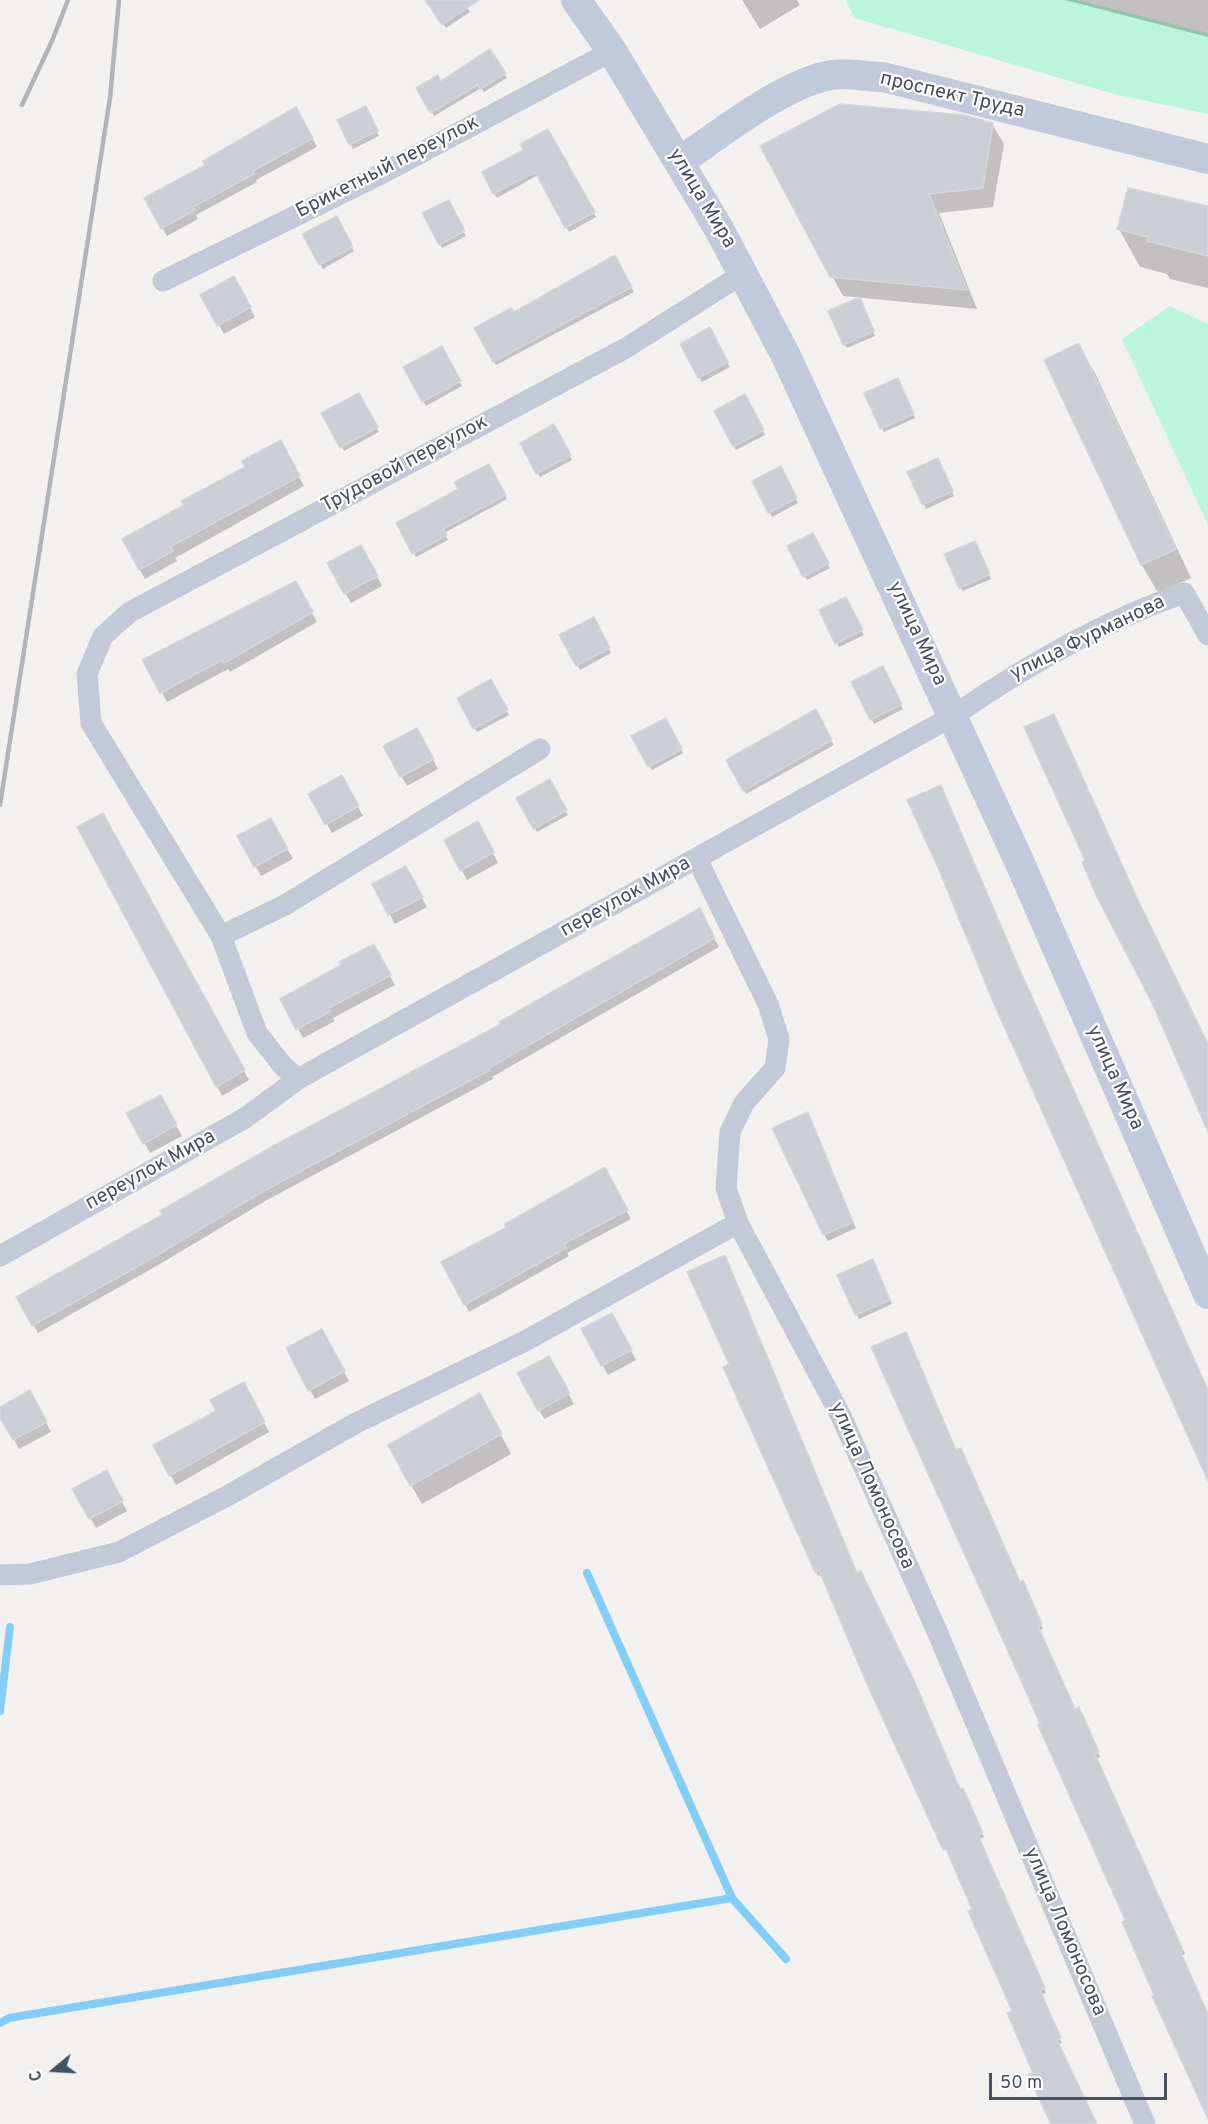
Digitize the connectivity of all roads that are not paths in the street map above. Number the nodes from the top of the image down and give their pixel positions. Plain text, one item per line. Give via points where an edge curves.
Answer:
1 (576, 0) edge
2 (612, 51) junction
3 (1208, 159) edge
4 (679, 162) junction
5 (744, 273) junction
6 (163, 281) dead end
7 (1208, 635) edge
8 (953, 716) junction
9 (540, 749) dead end
10 (697, 859) junction
11 (221, 936) junction
12 (298, 1079) junction
13 (738, 1223) junction
14 (0, 1256) edge
15 (1208, 1294) edge
16 (0, 1575) edge
17 (1145, 2124) edge

1 - 2 main road, улица Мира
2 - 4 main road, улица Мира
2 - 6 street, Брикетный переулок via 383,173
3 - 4 main road, проспект Труда via 883,77 832,75 806,82 755,110
4 - 5 main road, улица Мира
5 - 8 main road, улица Мира
5 - 11 street, Трудовой переулок via 626,348 130,612 103,636 87,674 90,723
7 - 8 street, улица Фурманова via 1184,593 1148,606 1017,673
8 - 10 street, переулок Мира
8 - 15 main road, улица Мира
9 - 11 street via 285,905
10 - 12 street, переулок Мира
10 - 13 street, улица Ломоносова via 768,1004 779,1039 775,1068 744,1103 730,1132 726,1188
11 - 12 street via 257,1033
12 - 14 street, переулок Мира via 245,1118
13 - 16 street via 525,1341 357,1423 118,1552 30,1574
13 - 17 street, улица Ломоносова via 841,1416 936,1629

